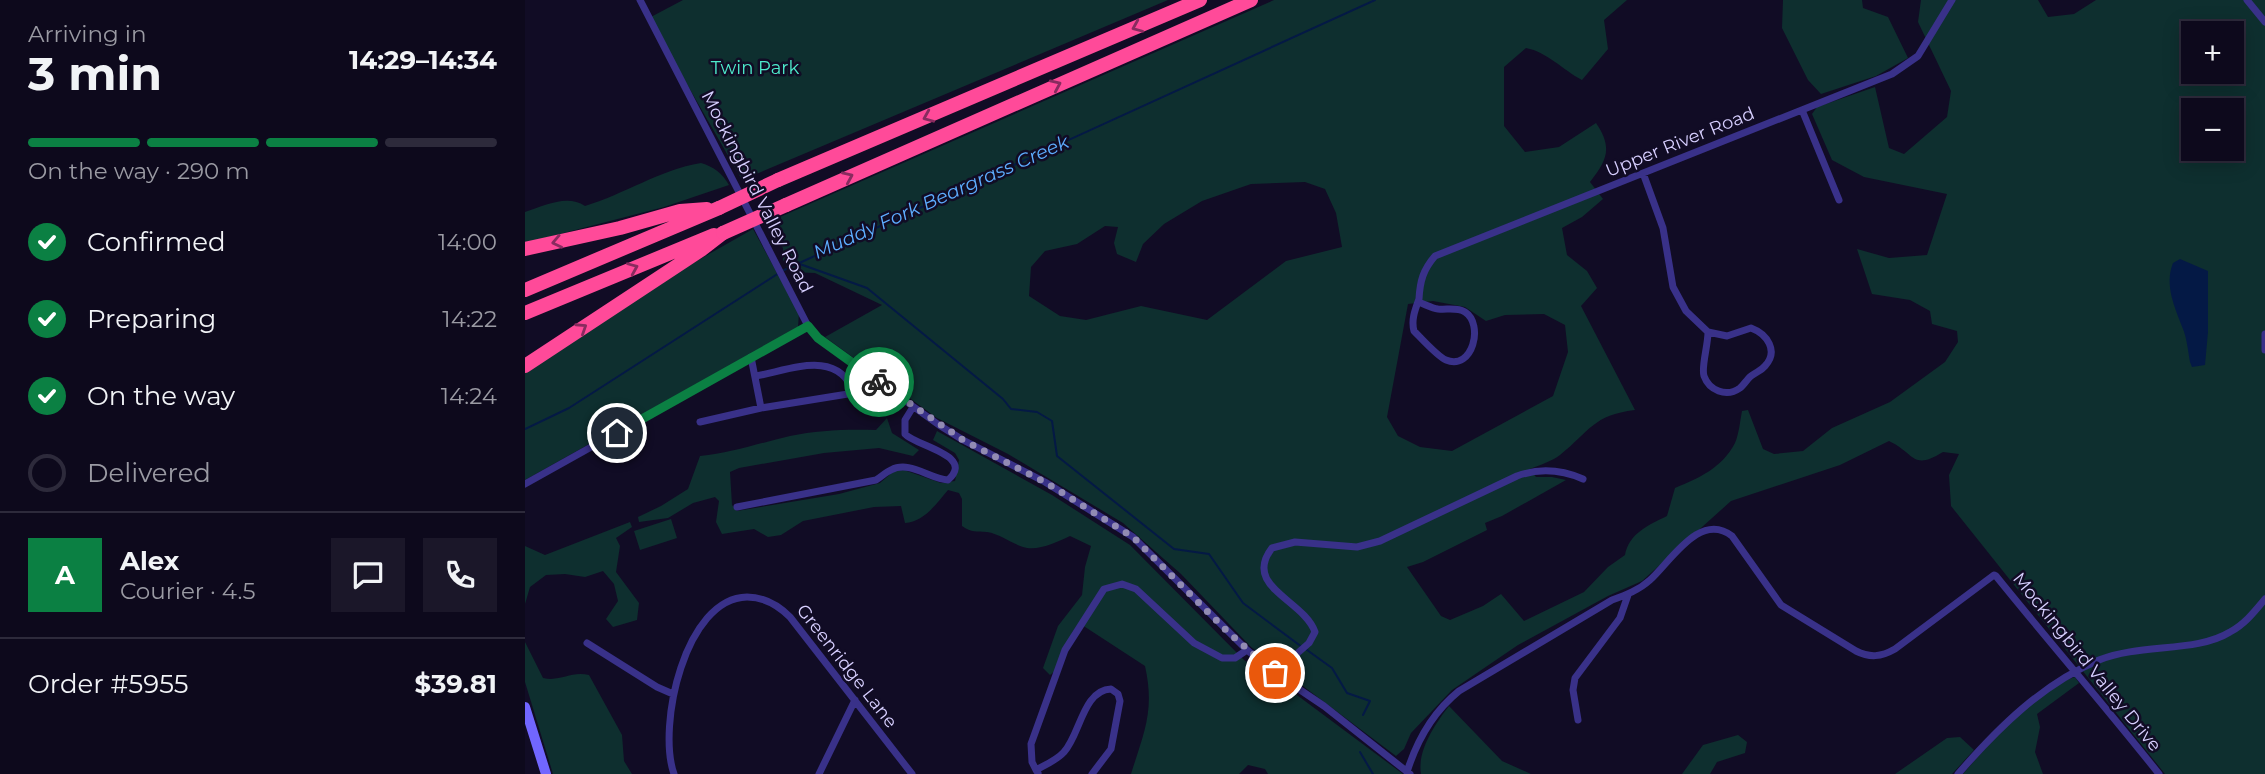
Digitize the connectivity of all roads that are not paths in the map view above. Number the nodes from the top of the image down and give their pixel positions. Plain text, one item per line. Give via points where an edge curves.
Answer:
1 (640, 0) edge
2 (1200, 0) edge
3 (1251, 0) edge
4 (1952, 0) edge
5 (2247, 0) edge
6 (2265, 22) edge
7 (1802, 110) junction
8 (1643, 173) junction
9 (1839, 200) dead end
10 (719, 208) junction
11 (723, 233) junction
12 (525, 249) edge
13 (525, 290) edge
14 (1418, 302) junction
15 (525, 313) edge
16 (808, 326) junction
17 (1708, 332) junction
18 (2265, 334) edge
19 (2265, 350) edge
20 (751, 357) junction
21 (525, 366) edge
22 (756, 376) junction
23 (874, 379) junction
24 (854, 393) junction
25 (913, 407) junction
26 (761, 408) junction
27 (700, 422) dead end
28 (1583, 479) dead end
29 (525, 484) edge
30 (737, 507) dead end
31 (1628, 594) junction
32 (2265, 598) edge
33 (587, 643) dead end
34 (1247, 650) junction
35 (2075, 672) junction
36 (1275, 673) junction
37 (673, 694) junction
38 (855, 700) junction
39 (525, 707) edge
40 (1579, 720) dead end
41 (1037, 772) edge
42 (1408, 773) edge
43 (545, 774) edge
44 (674, 774) edge
45 (820, 774) edge
46 (912, 774) edge
47 (1092, 774) edge
48 (1958, 774) edge
49 (2159, 774) edge

1 - 16 street, Mockingbird Valley Road
2 -> 10 highway, bridge
11 -> 3 highway, bridge
4 - 7 street, Upper River Road via 1927,45 1904,68
5 - 6 street
7 - 8 street, Upper River Road
7 - 9 street
8 - 14 street, Upper River Road via 1435,256 1424,269
8 - 17 street via 1663,228 1673,287 1686,311
10 -> 12 highway via 680,211
10 - 13 highway
15 -> 11 highway
21 -> 11 highway
14 - 14 street, Upper River Road via 1414,331 1445,360 1455,362 1469,355 1474,340 1470,316 1458,309
16 - 20 street
16 - 23 street, Mockingbird Valley Road
17 - 17 street via 1702,371 1708,384 1719,391 1738,390 1771,356 1763,332 1751,328 1727,335
18 - 19 street
20 - 22 street
20 - 29 street
22 - 24 street via 826,365 848,381
22 - 26 street
23 - 24 street
23 - 25 street, Mockingbird Valley Road
24 - 26 street
25 - 30 street via 905,421 905,434 949,455 955,464 952,478 941,480 904,466 876,480
25 - 34 street, Mockingbird Valley Road via 1133,537
26 - 27 street
28 - 36 street via 1534,471 1380,541 1357,547 1295,542 1272,548 1263,563 1267,582 1309,620 1315,632
31 - 35 street, Mockingbird Valley Drive via 1652,578 1694,536 1718,528 1732,536 1784,608 1860,653 1876,656 1895,649 1994,575
31 - 40 street via 1620,618 1573,684
31 - 42 street, Mockingbird Valley Drive via 1504,662 1453,696 1429,722
32 - 35 street via 2239,626 2221,637 2116,654
33 - 37 street
34 - 36 street, Mockingbird Valley Road
34 - 41 street via 1222,659 1194,643 1136,589 1122,584 1104,589 1065,650 1031,744
35 - 48 street via 2027,704
35 - 49 street, Mockingbird Valley Drive
36 - 42 street, Mockingbird Valley Road
37 - 38 street, Greenridge Lane via 708,617 722,604 751,597 785,611
37 - 44 street, Greenridge Lane
38 - 45 street
38 - 46 street, Greenridge Lane
39 - 43 main road
41 - 47 street via 1062,755 1092,699 1111,689 1120,701 1111,749

